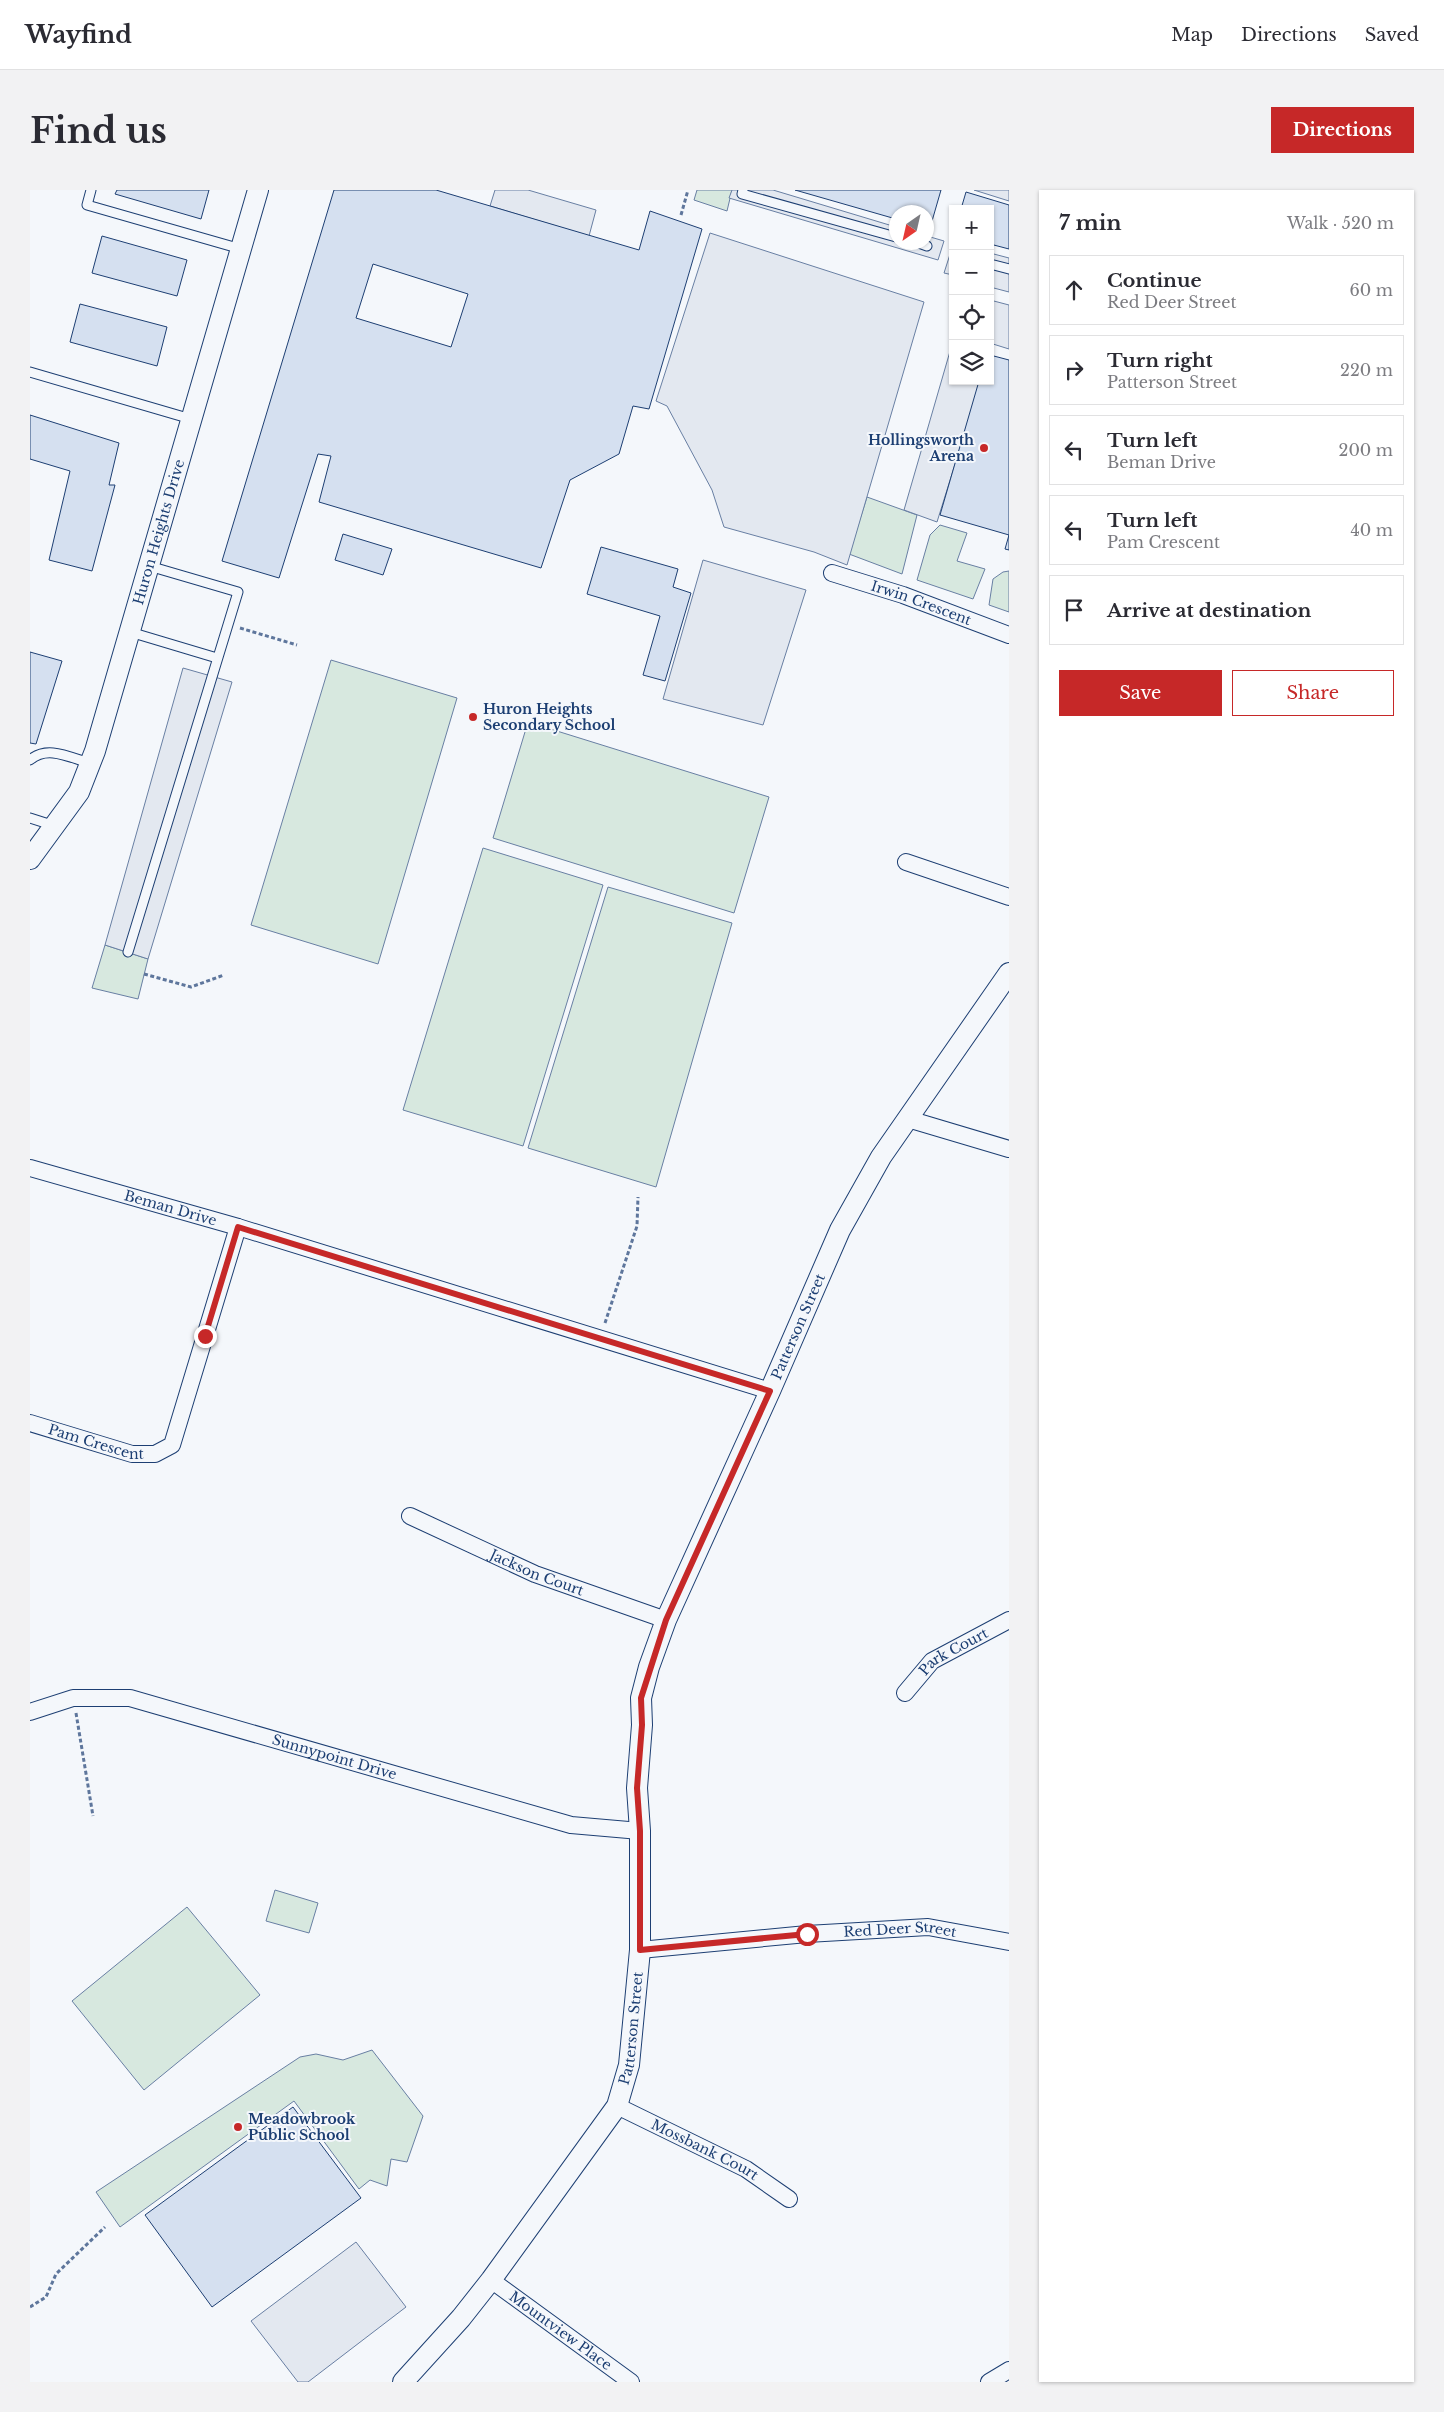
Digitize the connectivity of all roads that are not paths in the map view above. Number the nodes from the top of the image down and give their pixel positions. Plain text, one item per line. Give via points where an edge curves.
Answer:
1 (91, 190) edge
2 (258, 190) edge
3 (743, 190) edge
4 (889, 235) edge
5 (241, 249) junction
6 (994, 265) edge
7 (1009, 269) edge
8 (30, 372) edge
9 (191, 419) junction
10 (149, 566) junction
11 (832, 573) dead end
12 (130, 632) junction
13 (1009, 635) edge
14 (217, 658) junction
15 (30, 760) edge
16 (89, 763) junction
17 (30, 818) edge
18 (55, 826) junction
19 (30, 859) edge
20 (906, 862) dead end
21 (1009, 897) edge
22 (128, 952) dead end
23 (1009, 973) edge
24 (908, 1119) junction
25 (1009, 1149) edge
26 (30, 1168) edge
27 (238, 1227) junction
28 (770, 1391) junction
29 (30, 1423) edge
30 (410, 1516) dead end
31 (666, 1620) junction
32 (1009, 1620) edge
33 (905, 1693) dead end
34 (30, 1712) edge
35 (640, 1831) junction
36 (1009, 1942) edge
37 (640, 1950) junction
38 (617, 2106) junction
39 (789, 2199) dead end
40 (491, 2280) junction
41 (1009, 2370) edge
42 (404, 2382) edge
43 (631, 2382) edge
44 (989, 2382) edge

1 - 5 lane via 87,204
2 - 5 street, Huron Heights Drive
3 - 4 lane via 742,194
5 - 9 street, Huron Heights Drive
6 - 7 lane
8 - 9 lane
9 - 10 street, Huron Heights Drive
10 - 12 street, Huron Heights Drive
10 - 14 lane via 238,592
11 - 13 street, Irwin Crescent
12 - 14 lane
12 - 16 street, Huron Heights Drive
14 - 22 lane
15 - 16 lane via 41,752 57,753
16 - 18 street, Huron Heights Drive via 79,792
17 - 18 lane
18 - 19 street, Huron Heights Drive
20 - 21 street
23 - 24 street, Patterson Street
24 - 25 street
24 - 28 street, Patterson Street via 881,1157 840,1230
26 - 27 street, Beman Drive
27 - 28 street, Beman Drive
27 - 29 street, Pam Crescent via 172,1445 155,1454 132,1454
28 - 31 street, Patterson Street
30 - 31 street, Jackson Court via 535,1574
31 - 35 street, Patterson Street via 641,1698 637,1788
32 - 33 street, Park Court via 932,1661
34 - 35 street, Sunnypoint Drive via 73,1698 130,1698 571,1825
35 - 37 street, Patterson Street
36 - 37 street, Red Deer Street via 928,1927 807,1934
37 - 38 street, Patterson Street via 629,2065
38 - 39 street, Mossbank Court via 746,2169
38 - 40 street, Patterson Street
40 - 42 street, Patterson Street
40 - 43 street, Mountview Place
41 - 44 street

